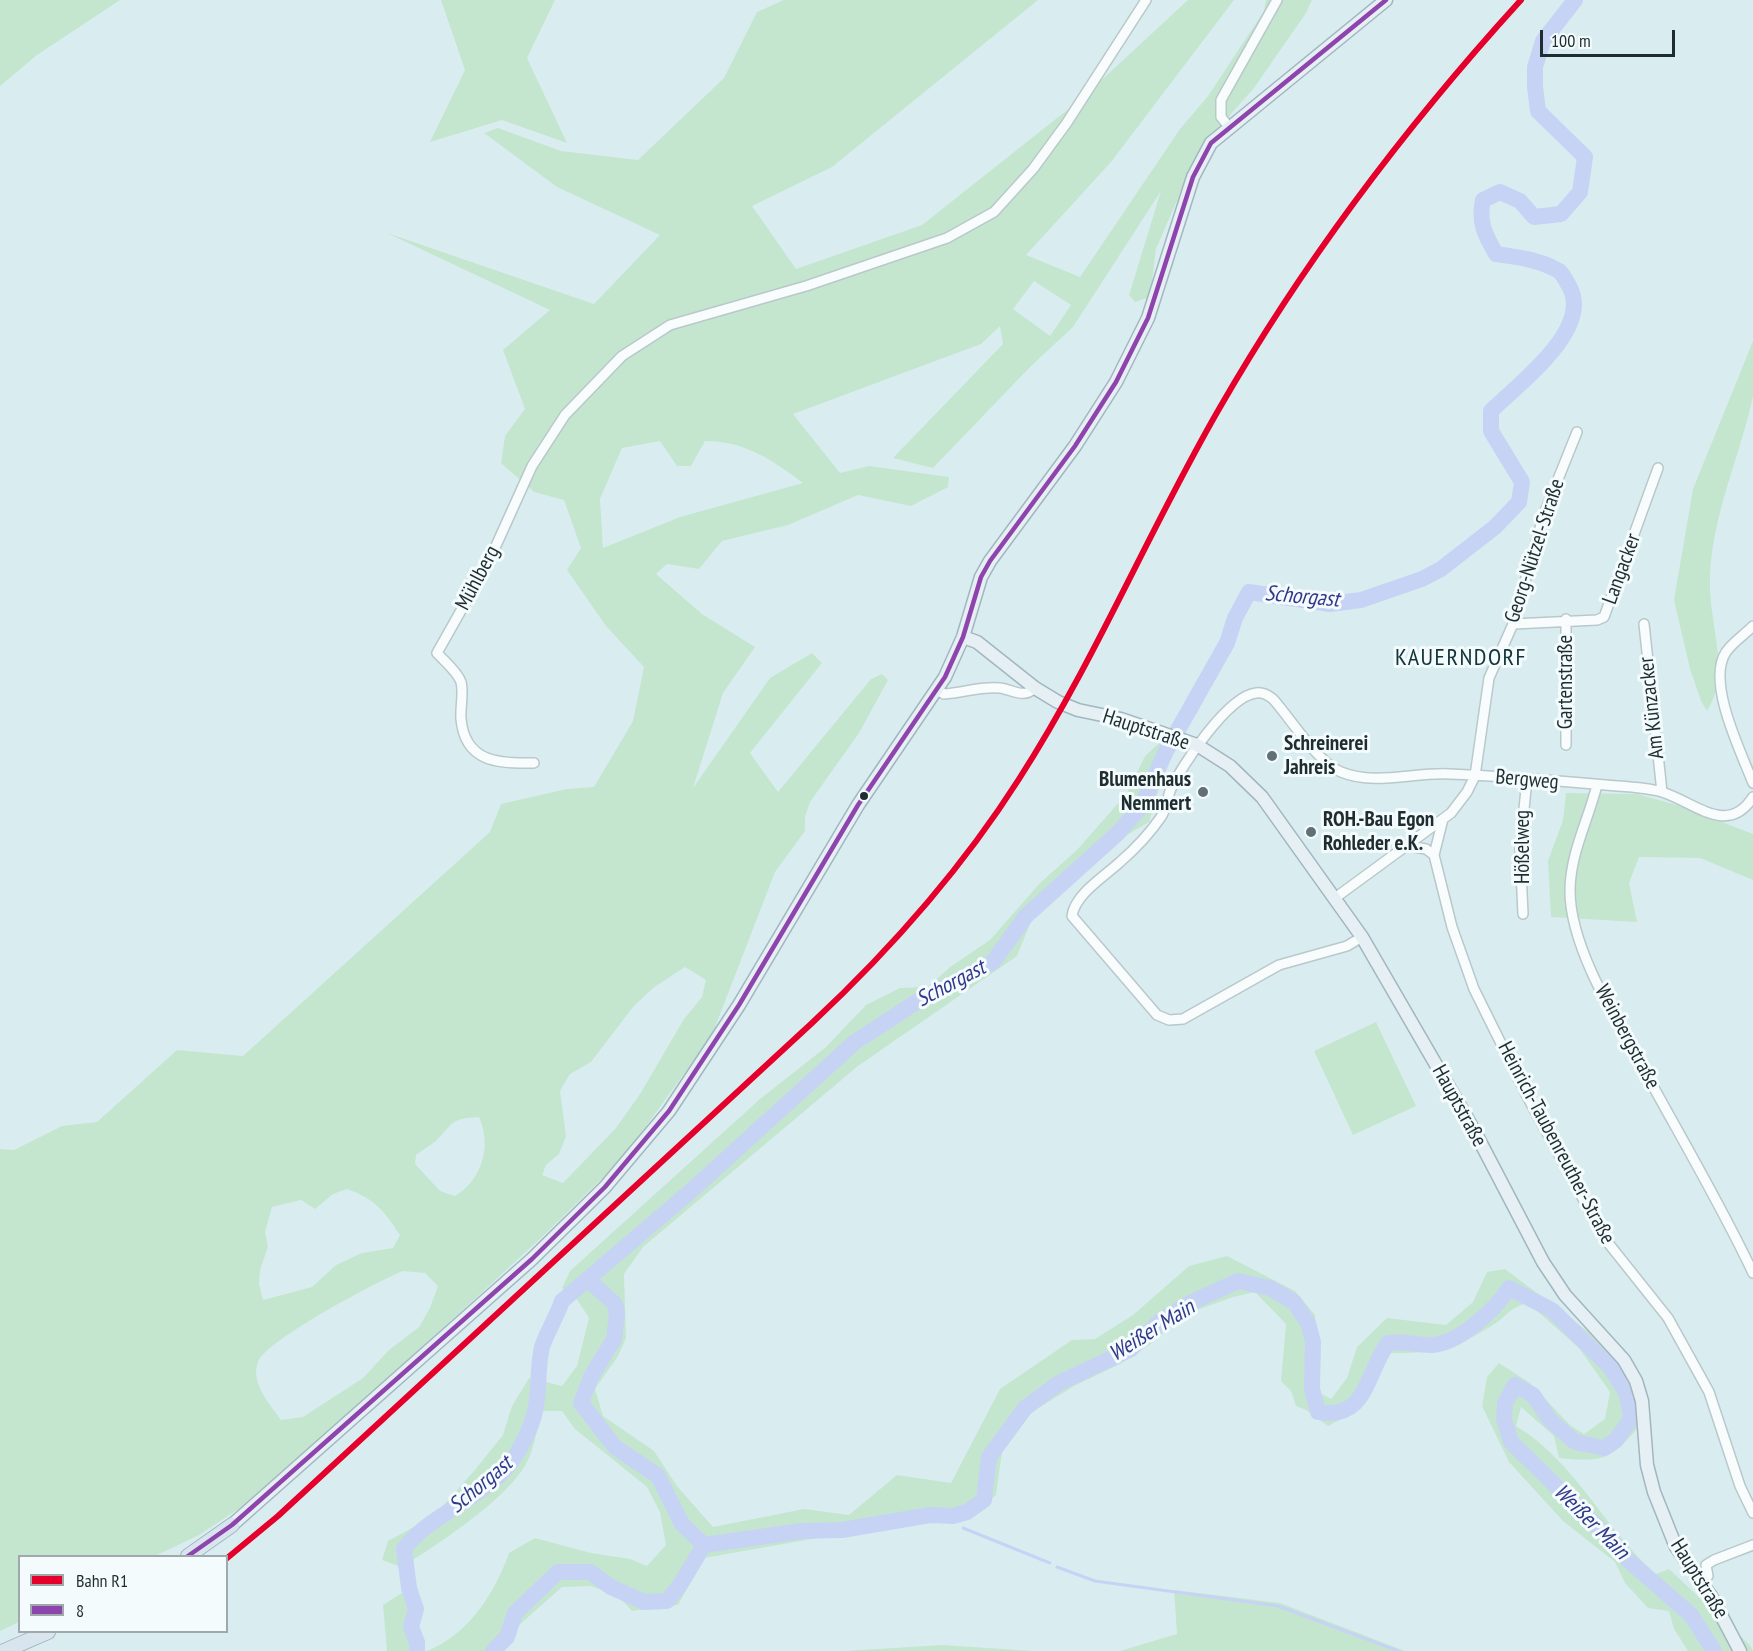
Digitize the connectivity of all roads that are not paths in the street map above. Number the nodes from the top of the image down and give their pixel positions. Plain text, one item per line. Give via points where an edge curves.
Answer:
1 (1146, 0) edge
2 (1277, 0) edge
3 (1386, 0) edge
4 (1230, 128) junction
5 (1577, 432) dead end
6 (1658, 468) dead end
7 (1566, 619) junction
8 (1512, 624) junction
9 (1644, 624) dead end
10 (1753, 626) edge
11 (963, 637) junction
12 (1035, 688) junction
13 (937, 690) junction
14 (1192, 743) junction
15 (1566, 745) dead end
16 (534, 763) dead end
17 (1475, 776) junction
18 (1527, 779) junction
19 (1753, 783) edge
20 (1597, 785) junction
21 (1662, 792) junction
22 (1753, 797) edge
23 (1443, 819) junction
24 (1407, 846) junction
25 (1434, 855) junction
26 (1335, 898) junction
27 (1523, 914) dead end
28 (1362, 937) junction
29 (1753, 1273) edge
30 (1753, 1513) edge
31 (232, 1526) joint
32 (1753, 1545) edge
33 (191, 1555) edge
34 (1708, 1576) dead end
35 (46, 1633) edge
36 (4, 1651) edge
37 (1740, 1651) edge

1 - 16 street, Mühlberg via 1066,124 994,212 936,242 806,286 670,325 622,356 565,415 532,466 490,559 437,653 461,683 462,731 472,749 498,762
2 - 4 street via 1221,100 1221,117
3 - 4 main road
4 - 11 main road via 1211,144 1193,177 1148,318 1116,382 990,561 974,596
5 - 8 street, Georg-Nützel-Straße via 1544,514
6 - 7 street, Langacker via 1604,617
7 - 8 street, Langacker
7 - 15 street, Gartenstraße
8 - 17 street, Georg-Nützel-Straße via 1489,678
9 - 21 street, Am Künzacker
10 - 19 street via 1725,654 1719,684
11 - 12 main road, Hauptstraße via 977,642
11 - 13 main road
12 - 13 street via 1028,694 999,688 944,694
12 - 14 main road, Hauptstraße via 1071,707
13 - 31 main road via 858,805 739,1005 669,1111 605,1187 532,1259
14 - 17 street via 1243,699 1255,693 1265,694 1296,724 1326,762 1341,772 1389,778 1447,773
14 - 26 main road, Hauptstraße via 1230,766 1262,797
14 - 28 street via 1162,816 1073,909 1072,916 1157,1015 1169,1020 1183,1019 1279,965 1347,946
17 - 18 street, Bergweg
17 - 23 street, Bergweg via 1467,792
18 - 20 street, Bergweg
18 - 27 street, Hößelweg via 1520,849
20 - 21 street, Bergweg
20 - 29 street, Weinbergstraße via 1573,862 1570,893 1577,933 1604,996
21 - 22 street, Bergweg via 1717,816 1737,816
23 - 24 street, Bergweg
23 - 25 street, Heinrich-Taubenreuther-Straße
24 - 25 street via 1426,849
24 - 26 street, Bergweg
25 - 30 street, Heinrich-Taubenreuther-Straße via 1452,927 1474,989 1605,1239 1668,1318 1709,1392
26 - 28 main road, Hauptstraße
28 - 37 main road, Hauptstraße via 1475,1132 1543,1262 1565,1295 1619,1354 1636,1381 1654,1492 1676,1547 1711,1596
31 - 33 highway
32 - 34 street via 1713,1560 1707,1565
35 - 36 highway

